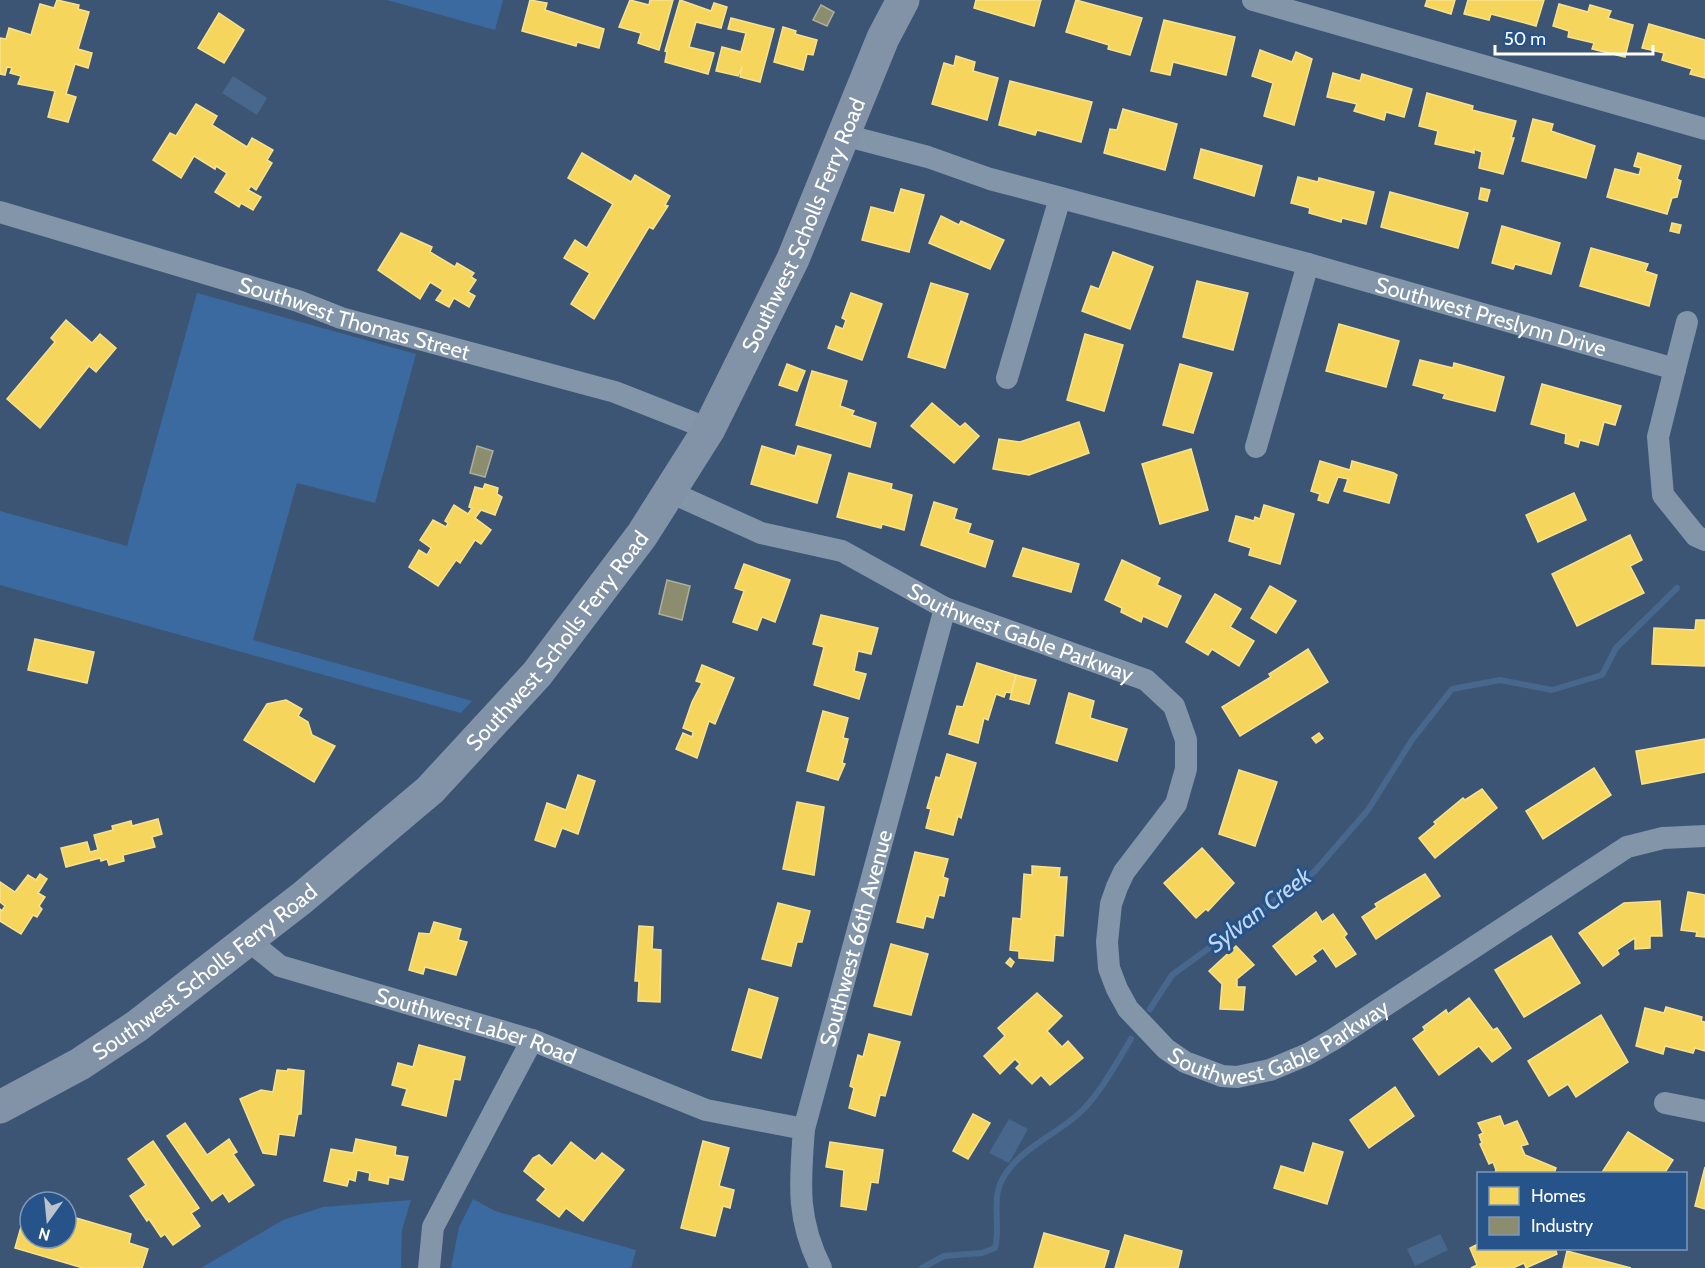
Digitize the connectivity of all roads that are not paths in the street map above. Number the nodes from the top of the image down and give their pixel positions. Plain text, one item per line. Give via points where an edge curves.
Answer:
1 (903, 0) edge
2 (1253, 0) edge
3 (1705, 129) edge
4 (844, 135) junction
5 (1060, 198) junction
6 (0, 212) edge
7 (1308, 264) junction
8 (1687, 322) dead end
9 (1675, 369) junction
10 (1007, 378) dead end
11 (709, 429) junction
12 (1256, 447) dead end
13 (670, 492) junction
14 (1705, 540) edge
15 (945, 608) junction
16 (1705, 836) edge
17 (248, 940) junction
18 (532, 1040) junction
19 (1665, 1103) dead end
20 (0, 1107) edge
21 (1705, 1111) edge
22 (804, 1129) junction
23 (429, 1268) edge
24 (821, 1268) edge

1 - 4 main road, Southwest Scholls Ferry Road via 883,38
2 - 3 street
4 - 5 street, Southwest Preslynn Drive
4 - 11 main road, Southwest Scholls Ferry Road via 789,268
5 - 7 street, Southwest Preslynn Drive
5 - 10 street
6 - 11 street, Southwest Thomas Street via 298,301 341,318 615,392
7 - 9 street, Southwest Preslynn Drive
7 - 12 street
8 - 9 street
9 - 14 street via 1659,437 1663,495 1696,536
11 - 13 main road, Southwest Scholls Ferry Road
13 - 15 street, Southwest Gable Parkway via 761,533 842,550
13 - 17 main road, Southwest Scholls Ferry Road via 572,631 467,753 430,790
15 - 16 street, Southwest Gable Parkway via 1146,680 1174,706 1186,740 1186,769 1176,804 1117,887 1109,923 1109,968 1128,1009 1166,1049 1185,1062 1222,1076 1251,1076 1308,1054 1627,847 1663,838
15 - 22 street, Southwest 66th Avenue
17 - 18 street, Southwest Laber Road via 280,966
17 - 20 main road, Southwest Scholls Ferry Road via 119,1039
18 - 22 street, Southwest Laber Road via 706,1110
18 - 23 street via 433,1227
19 - 21 street
22 - 24 street, Southwest 66th Avenue via 799,1191 808,1242

